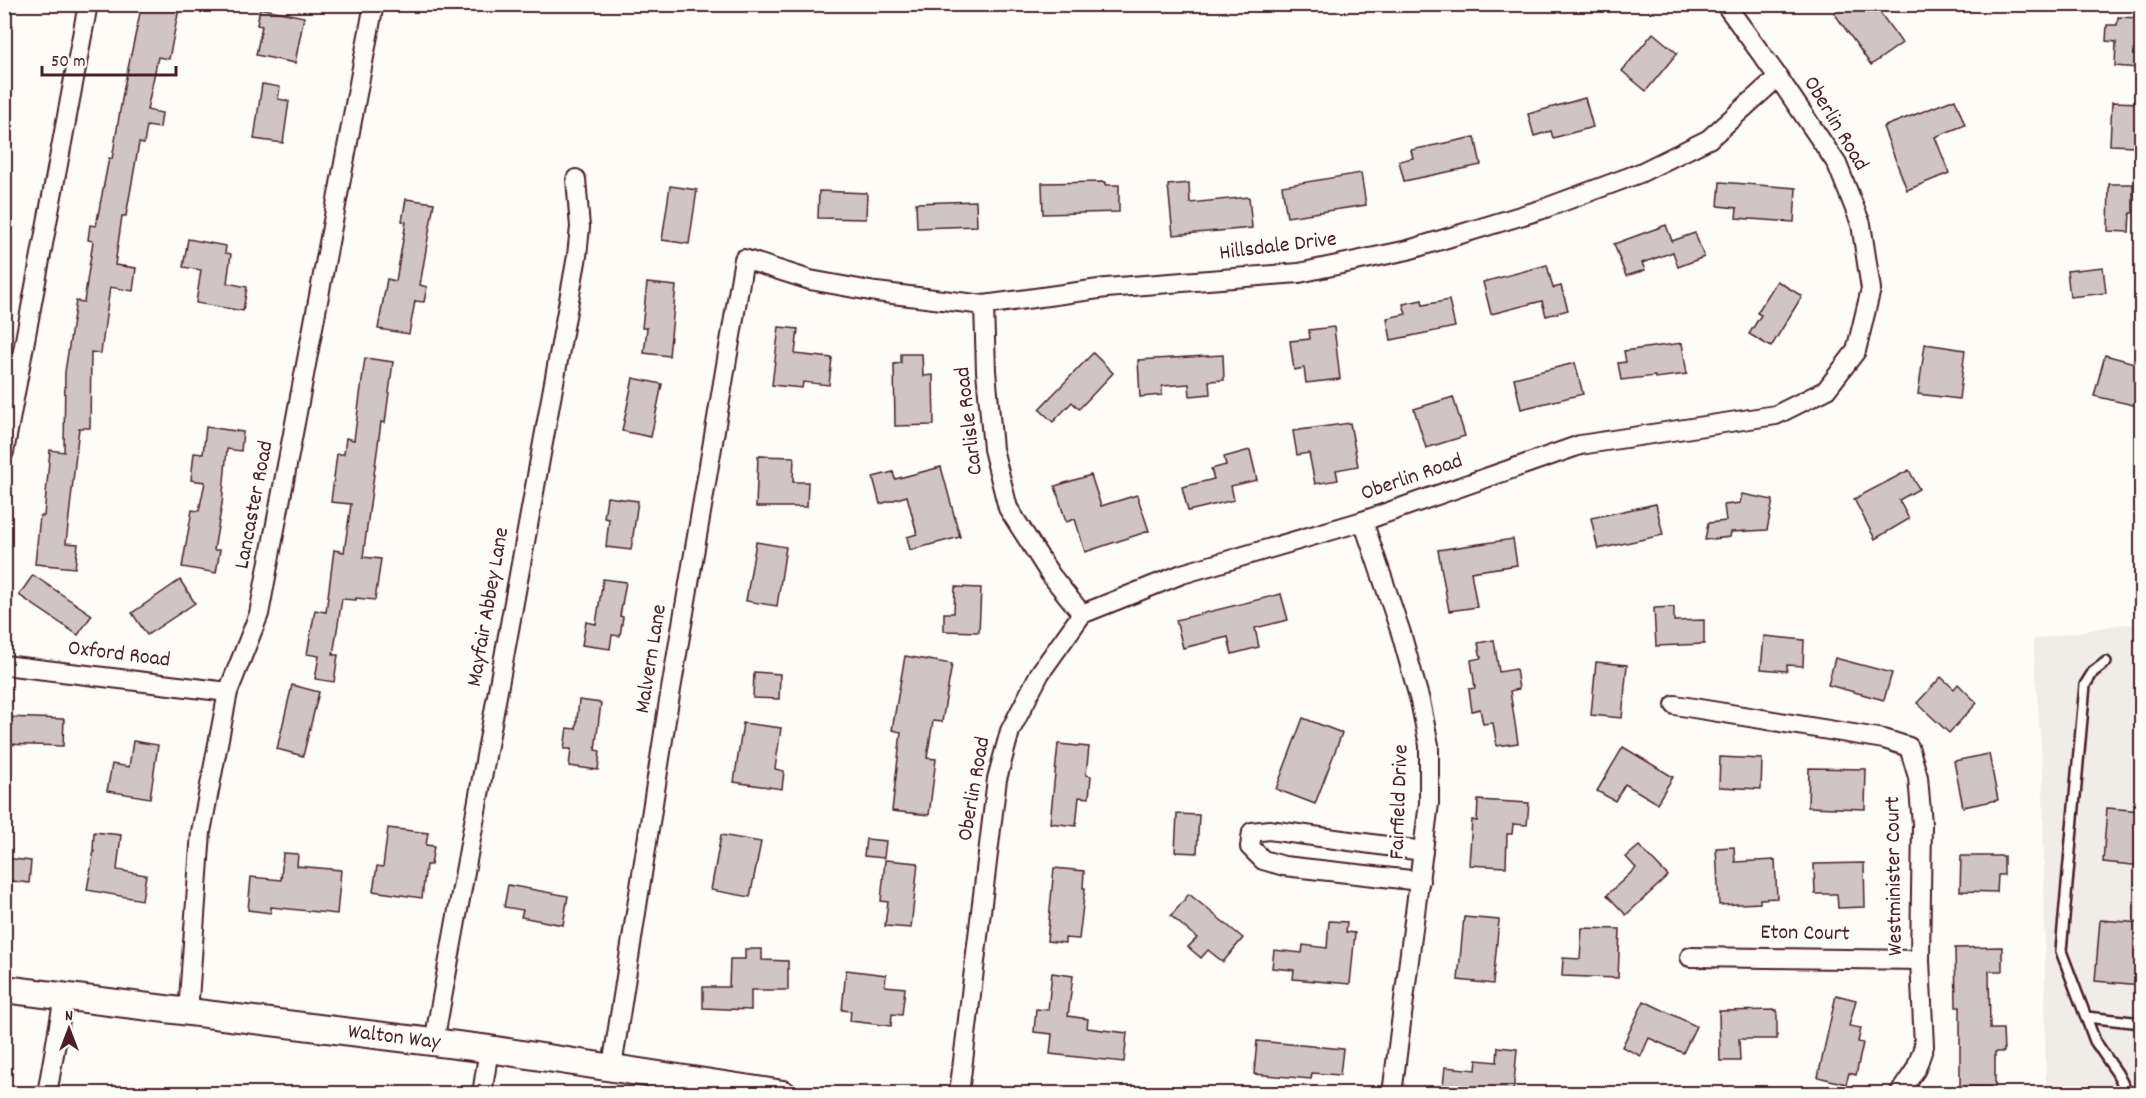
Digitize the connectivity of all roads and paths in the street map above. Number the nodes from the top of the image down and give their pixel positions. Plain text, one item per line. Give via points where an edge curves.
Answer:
1 (88, 4) edge
2 (374, 4) edge
3 (1725, 4) edge
4 (1778, 77) junction
5 (576, 179) dead end
6 (744, 259) joint
7 (984, 305) junction
8 (4, 452) edge
9 (1363, 521) junction
10 (1082, 614) junction
11 (2106, 662) dead end
12 (4, 665) edge
13 (228, 692) junction
14 (1675, 705) dead end
15 (1423, 851) junction
16 (1420, 881) junction
17 (1690, 957) dead end
18 (1920, 960) junction
19 (4, 989) edge
20 (64, 998) junction
21 (188, 1012) junction
22 (2086, 1017) junction
23 (2142, 1023) edge
24 (434, 1042) junction
25 (489, 1049) junction
26 (612, 1067) junction
27 (47, 1094) edge
28 (482, 1094) edge
29 (783, 1094) edge
30 (959, 1094) edge
31 (1392, 1094) edge
32 (1899, 1094) edge
33 (2128, 1094) edge

1 - 8 street
2 - 13 street, Lancaster Road via 260,614
3 - 4 street, Oberlin Road
4 - 7 street, Hillsdale Drive via 1709,139 1640,173 1540,210 1407,250 1299,273 1106,288
4 - 9 street, Oberlin Road via 1837,164 1863,234 1871,289 1856,351 1826,390 1776,415 1580,445
5 - 24 street, Mayfair Abbey Lane via 580,227 577,256
6 - 7 street, Hillsdale Drive via 810,280
6 - 26 street, Malvern Lane
7 - 10 street, Carlisle Road via 993,449 1008,508 1050,574
9 - 10 street, Oberlin Road via 1182,574
9 - 15 street, Fairfield Drive via 1401,633 1429,745 1429,803
10 - 30 street, Oberlin Road via 1040,674 1010,730 997,779
11 - 22 lane via 2085,685 2061,951
12 - 13 street, Oxford Road
13 - 21 street, Lancaster Road via 201,832
14 - 18 street, Westminister Court via 1884,739 1909,747 1918,777 1922,824
15 - 16 street, Fairfield Drive
15 - 16 street via 1269,830 1252,832 1250,847 1263,860 1284,866
16 - 31 street, Fairfield Drive
17 - 18 street, Eton Court
18 - 32 street, Westminister Court via 1924,1046 1916,1069
19 - 20 main road, Walton Way
20 - 21 main road, Walton Way
20 - 27 street
21 - 24 main road, Walton Way
22 - 23 lane
22 - 33 lane via 2095,1041
24 - 25 main road, Walton Way
25 - 26 main road, Walton Way
25 - 28 street
26 - 29 main road, Walton Way

